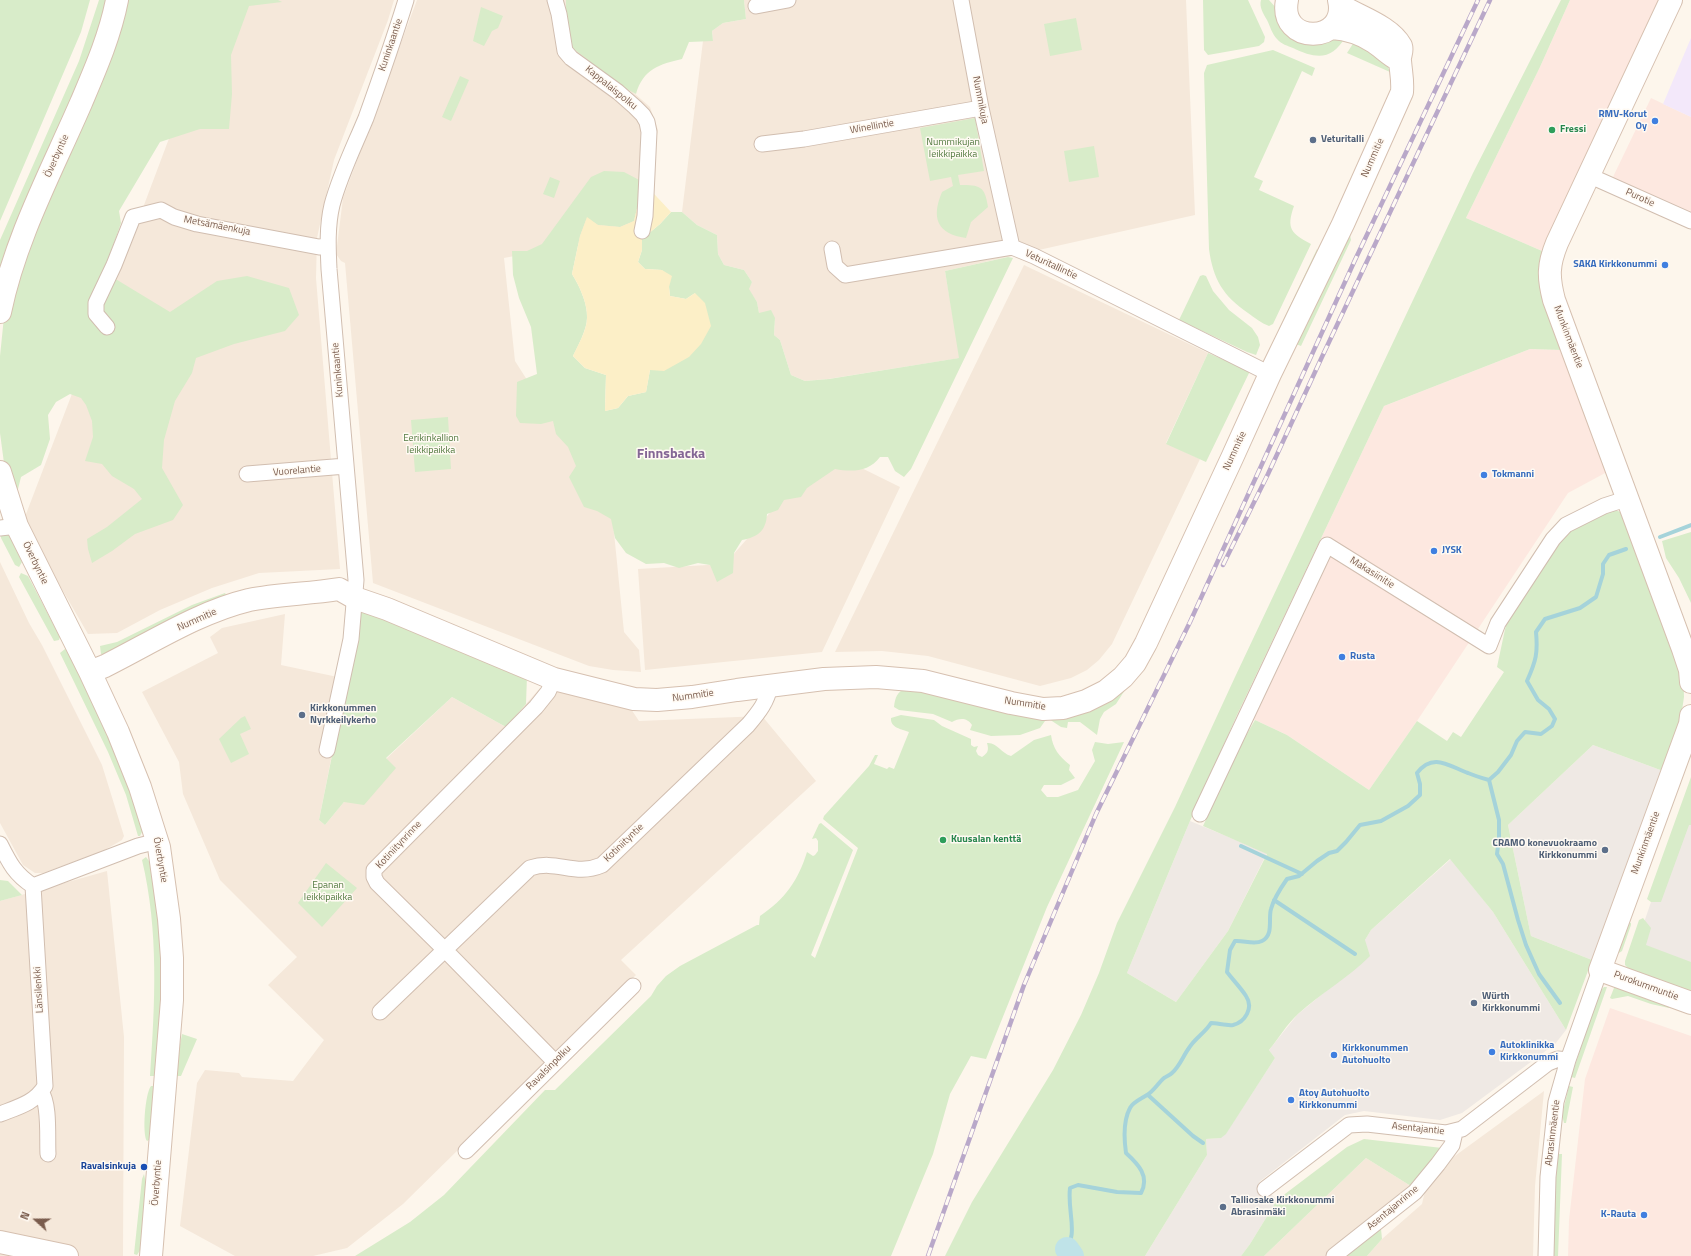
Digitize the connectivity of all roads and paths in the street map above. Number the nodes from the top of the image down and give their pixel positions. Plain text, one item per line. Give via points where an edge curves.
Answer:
1 (117, 0) edge
2 (406, 0) edge
3 (555, 0) edge
4 (788, 0) edge
5 (961, 0) edge
6 (1671, 0) edge
7 (1284, 2) edge
8 (1340, 2) edge
9 (756, 6) dead end
10 (1332, 28) junction
11 (1399, 60) junction
12 (981, 108) junction
13 (762, 144) dead end
14 (1588, 175) junction
15 (1691, 221) edge
16 (642, 231) dead end
17 (328, 246) junction
18 (1012, 247) junction
19 (832, 248) dead end
20 (0, 312) edge
21 (107, 327) dead end
22 (1270, 374) junction
23 (346, 466) junction
24 (0, 472) edge
25 (247, 474) dead end
26 (1629, 498) junction
27 (8, 527) edge
28 (355, 598) junction
29 (90, 672) junction
30 (554, 679) junction
31 (1691, 682) edge
32 (770, 686) junction
33 (1691, 716) edge
34 (328, 750) dead end
35 (1200, 814) dead end
36 (158, 841) junction
37 (0, 844) edge
38 (33, 886) junction
39 (446, 950) junction
40 (1600, 970) junction
41 (633, 986) dead end
42 (1691, 1003) edge
43 (380, 1012) dead end
44 (1568, 1060) junction
45 (555, 1062) junction
46 (41, 1092) junction
47 (0, 1114) edge
48 (1455, 1132) junction
49 (466, 1151) dead end
50 (48, 1154) dead end
51 (1265, 1189) dead end
52 (0, 1242) edge
53 (67, 1256) edge
54 (151, 1256) edge
55 (1334, 1256) edge
56 (1546, 1256) edge

1 - 20 street, Överbyntie via 92,76 13,260
2 - 17 street, Kuninkaantie via 332,206
3 - 16 street, Kappalaispolku via 565,51 618,92 647,122 649,132
4 - 9 street
5 - 12 street, Nummikuja
6 - 14 street, Munkinmäentie
7 - 10 street via 1289,21 1299,31 1312,35
8 - 10 street via 1340,13
8 - 11 street, Nummitie via 1355,15 1383,28 1393,36 1401,47
10 - 11 street via 1341,28 1365,37
11 - 22 street, Nummitie via 1403,81 1398,103
12 - 13 street, Winellintie
12 - 18 street, Nummikuja
14 - 15 street, Purotie
14 - 26 street, Munkinmäentie via 1551,259 1550,286
17 - 21 street, Metsämäenkuja via 319,247 198,224 161,210 133,217 96,304 96,314
17 - 23 street, Kuninkaantie
18 - 19 street via 845,275 835,266
18 - 22 street, Veturitallintie via 1041,259
22 - 32 street, Nummitie via 1135,663 1106,691 1063,708 1043,709 923,681 876,676
23 - 25 street, Vuorelantie
23 - 28 street, Kuninkaantie via 356,570
24 - 27 street, Överbyntie
26 - 31 street, Munkinmäentie via 1683,649
26 - 35 street, Makasiinitie via 1604,506 1566,525 1553,539 1498,623 1489,646 1327,545
27 - 29 street, Överbyntie
28 - 29 street, Nummitie via 338,601 311,594 289,594 234,604
28 - 30 street, Nummitie
28 - 34 street, Kuninkaantie via 351,639
29 - 36 street, Överbyntie via 118,732
30 - 32 street, Nummitie via 634,699 657,700
30 - 39 street, Kotiniitynrinne via 536,707 374,870 377,883
32 - 39 street, Kotiniityntie via 762,709 748,725 602,865 582,870 547,864 530,868
33 - 40 street, Munkinmäentie
36 - 38 street via 138,846
36 - 54 street, Överbyntie via 169,919 172,1000
37 - 38 street via 12,869
38 - 46 street, Länsilenkki via 44,1086
39 - 43 street, Kotiniityntie
39 - 45 street, Kotiniitynrinne
40 - 42 street, Purokummuntie
40 - 44 street, Abrasinmäentie
41 - 45 street, Ravalsinpolku
44 - 48 street, Asentajantie via 1558,1059 1548,1063
44 - 56 street, Abrasinmäentie via 1556,1102 1551,1138
45 - 49 street, Ravalsinpolku
46 - 47 street via 27,1104
46 - 50 street, Länsilenkki via 45,1097
48 - 51 street, Asentajantie via 1367,1124 1349,1125
48 - 55 street, Asentajanrinne via 1452,1145 1415,1192
52 - 53 street

